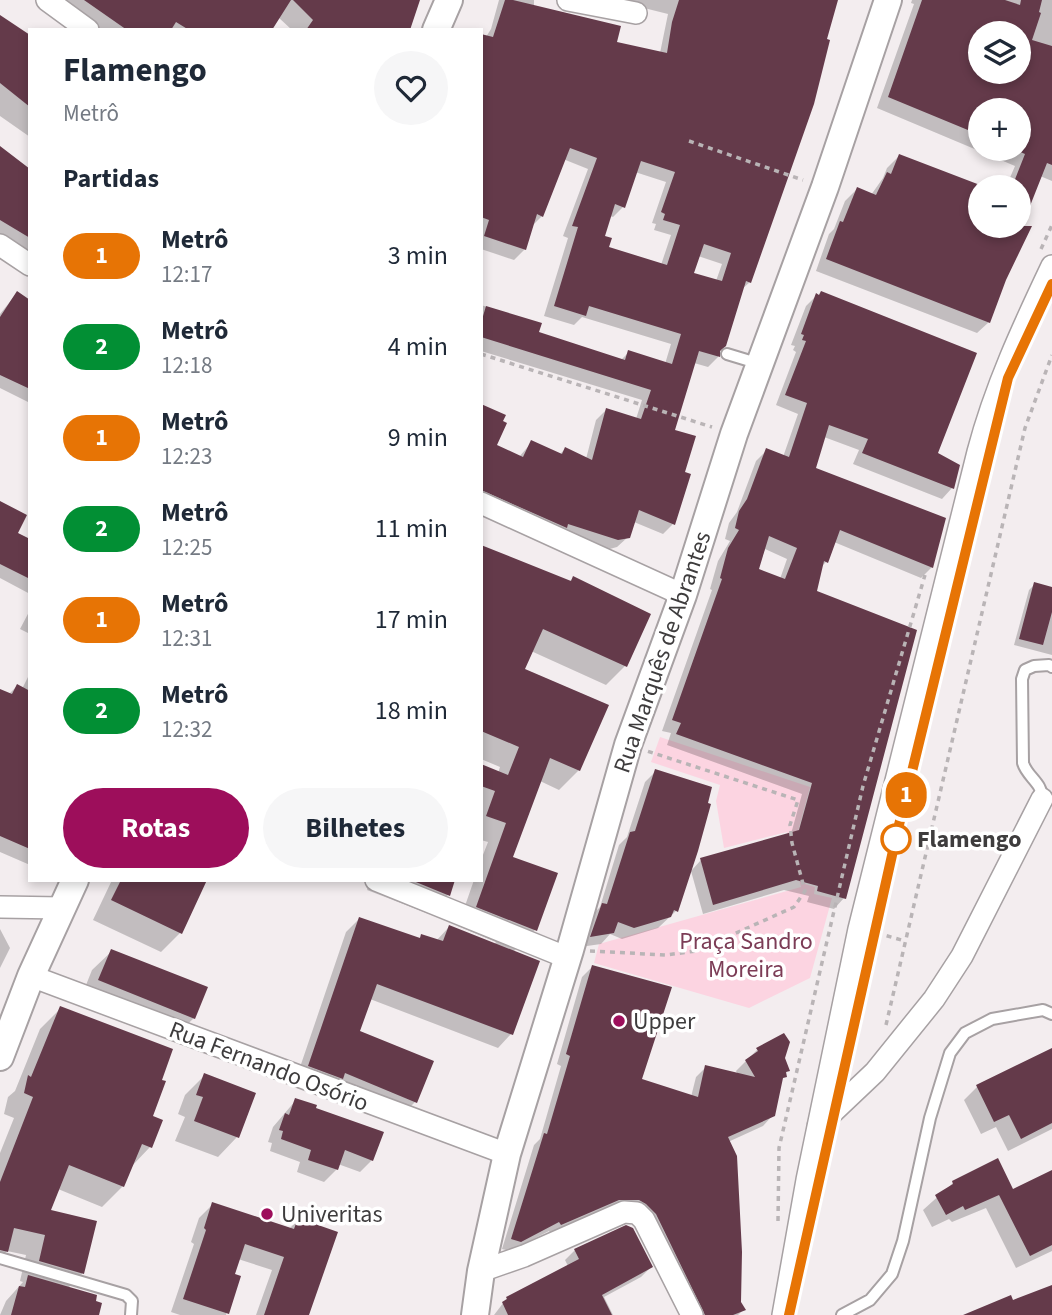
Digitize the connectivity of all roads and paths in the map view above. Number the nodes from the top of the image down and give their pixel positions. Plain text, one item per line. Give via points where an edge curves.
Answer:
1 (47, 0) edge
2 (449, 0) edge
3 (568, 0) edge
4 (888, 0) edge
5 (636, 13) dead end
6 (85, 28) edge
7 (437, 28) edge
8 (689, 141) dead end
9 (825, 187) junction
10 (0, 245) edge
11 (28, 264) edge
12 (1052, 266) edge
13 (727, 354) dead end
14 (483, 355) edge
15 (1052, 355) edge
16 (760, 364) junction
17 (734, 434) junction
18 (483, 504) edge
19 (683, 595) junction
20 (1052, 667) edge
21 (628, 745) junction
22 (1042, 799) joint
23 (74, 882) edge
24 (381, 882) edge
25 (0, 907) edge
26 (62, 908) junction
27 (831, 922) dead end
28 (843, 925) dead end
29 (569, 954) junction
30 (31, 976) junction
31 (1052, 1014) edge
32 (884, 1032) dead end
33 (0, 1057) edge
34 (818, 1126) junction
35 (507, 1154) junction
36 (0, 1258) edge
37 (481, 1271) junction
38 (131, 1315) edge
39 (475, 1315) edge
40 (692, 1315) edge
41 (783, 1315) edge
42 (842, 1315) edge

1 - 6 street
2 - 7 street
3 - 5 street
4 - 9 street, Rua Marquês de Abrantes
8 - 9 path
9 - 16 street, Rua Marquês de Abrantes
10 - 11 street
12 - 34 street via 988,412 859,929
13 - 16 lane
14 - 17 path
15 - 32 path via 1024,428
16 - 17 street, Rua Marquês de Abrantes
17 - 19 street, Rua Marquês de Abrantes
18 - 19 street
19 - 21 street, Rua Marquês de Abrantes
20 - 22 lane via 1034,666 1025,670 1022,680 1024,769 1041,788
21 - 29 street, Rua Marquês de Abrantes
21 - 29 path via 798,800 790,825 805,891 794,907 696,951
22 - 34 street via 962,956 934,999 875,1072
23 - 26 street
24 - 29 street
25 - 26 street
26 - 30 street
27 - 28 path
29 - 35 street, Rua Marquês de Abrantes
30 - 33 street
30 - 35 street, Rua Fernando Osório
31 - 42 lane via 1043,1010 992,1019 965,1033 950,1053 892,1273 870,1300
34 - 41 street
35 - 37 street, Rua Marquês de Abrantes
36 - 38 lane via 126,1295 132,1301
37 - 39 street, Rua Marquês de Abrantes
37 - 40 street via 633,1212 644,1220

